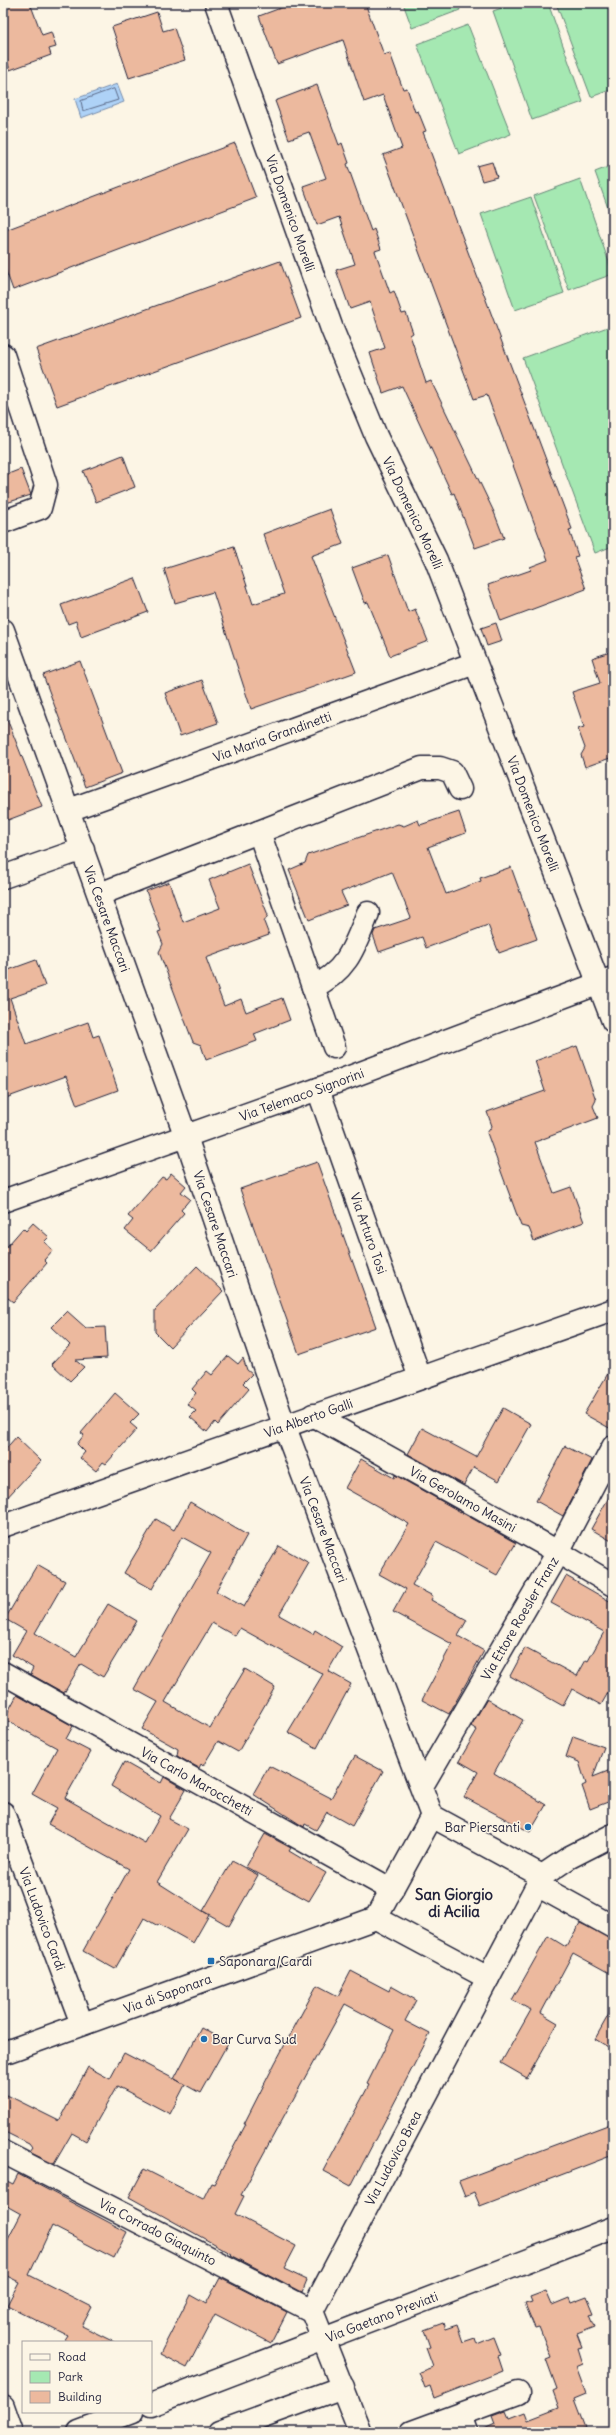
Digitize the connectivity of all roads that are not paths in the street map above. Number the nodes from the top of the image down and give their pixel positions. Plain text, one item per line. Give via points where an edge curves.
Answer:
1 (216, 3) edge
2 (3, 355) edge
3 (3, 522) edge
4 (3, 630) edge
5 (475, 663) junction
6 (460, 789) dead end
7 (69, 810) junction
8 (259, 832) junction
9 (84, 849) junction
10 (3, 876) edge
11 (100, 894) junction
12 (368, 913) dead end
13 (605, 980) edge
14 (313, 987) junction
15 (613, 1021) edge
16 (334, 1047) dead end
17 (318, 1089) junction
18 (186, 1137) junction
19 (3, 1202) edge
20 (613, 1310) edge
21 (420, 1378) junction
22 (313, 1415) junction
23 (284, 1425) junction
24 (613, 1447) edge
25 (3, 1526) edge
26 (558, 1552) junction
27 (613, 1585) edge
28 (3, 1673) edge
29 (422, 1786) junction
30 (3, 1813) edge
31 (432, 1816) junction
32 (613, 1835) edge
33 (540, 1881) junction
34 (392, 1890) junction
35 (376, 1918) junction
36 (613, 1927) edge
37 (488, 1978) junction
38 (82, 2024) junction
39 (3, 2053) edge
40 (3, 2152) edge
41 (613, 2228) edge
42 (312, 2311) junction
43 (325, 2340) junction
44 (343, 2387) junction
45 (518, 2393) dead end
46 (152, 2405) edge
47 (3, 2406) edge
48 (129, 2413) edge
49 (463, 2423) edge
50 (12, 2432) edge
51 (79, 2432) edge
52 (219, 2432) edge
53 (360, 2432) edge
54 (412, 2432) edge

1 - 5 street, Via Domenico Morelli via 332,330 376,436 436,560
2 - 3 street via 46,485 40,508
4 - 7 street, Via Cesare Maccari
5 - 7 street, Via Maria Grandinetti
5 - 13 street, Via Domenico Morelli
6 - 8 street via 452,772 440,768 422,768
7 - 9 street, Via Cesare Maccari
8 - 11 street
8 - 14 street
9 - 10 street
9 - 11 street, Via Cesare Maccari
11 - 18 street, Via Cesare Maccari
12 - 14 street via 348,960 326,982
13 - 15 street, Via Domenico Morelli
13 - 17 street, Via Telemaco Signorini
14 - 16 street
17 - 18 street, Via Telemaco Signorini
17 - 21 street, Via Arturo Tosi
18 - 19 street, Via Telemaco Signorini
18 - 23 street, Via Cesare Maccari
20 - 21 street, Via Alberto Galli
21 - 22 street, Via Alberto Galli
22 - 23 street, Via Alberto Galli
22 - 26 street, Via Gerolamo Masini
23 - 25 street, Via Alberto Galli
23 - 29 street, Via Cesare Maccari
24 - 26 street, Via Ettore Roesler Franz
26 - 27 street, Via Gerolamo Masini
26 - 29 street, Via Ettore Roesler Franz
28 - 34 street, Via Carlo Marocchetti
29 - 31 street, Via Cesare Maccari
30 - 38 street, Via Ludovico Cardi
31 - 33 street
31 - 34 street
32 - 33 street via 570,1857
33 - 36 street
33 - 37 street, Via Ludovico Brea
34 - 35 street
35 - 37 street
35 - 38 street, Via di Saponara
37 - 42 street, Via Ludovico Brea
38 - 39 street, Via di Saponara
40 - 42 street, Via Corrado Giaquinto
41 - 43 street, Via Gaetano Previati
42 - 43 street
43 - 44 street
43 - 46 street, Via Gaetano Previati
44 - 52 street
44 - 53 street
45 - 49 street
47 - 50 street
48 - 51 street
49 - 54 street

